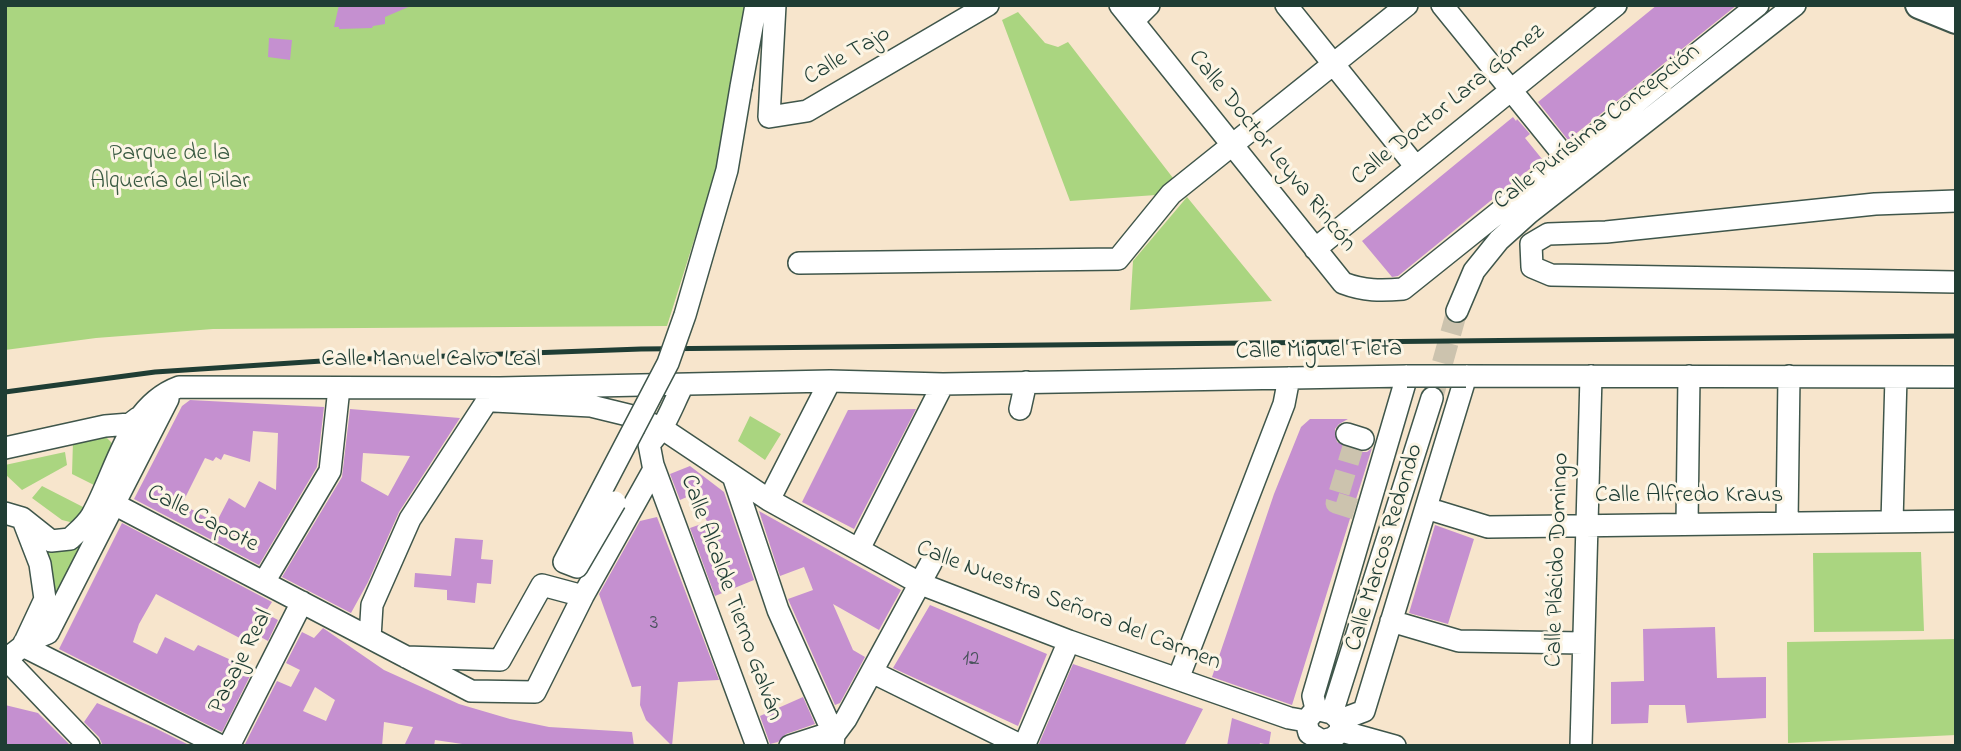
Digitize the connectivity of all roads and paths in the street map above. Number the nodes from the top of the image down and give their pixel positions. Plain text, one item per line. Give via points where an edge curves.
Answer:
1 (757, 5) edge
2 (775, 5) edge
3 (1149, 5) edge
4 (1286, 5) edge
5 (1407, 5) edge
6 (1442, 5) edge
7 (1758, 5) edge
8 (1796, 5) edge
9 (1919, 5) edge
10 (986, 6) edge
11 (1607, 8) edge
12 (1126, 13) edge
13 (1956, 20) edge
14 (1332, 63) junction
15 (1510, 90) junction
16 (1233, 146) junction
17 (1566, 158) junction
18 (1416, 167) junction
19 (1956, 201) edge
20 (1315, 249) junction
21 (799, 263) dead end
22 (1956, 282) edge
23 (1457, 311) tunnel mouth
24 (1407, 376) junction
25 (1466, 376) junction
26 (1591, 376) junction
27 (1689, 376) junction
28 (1789, 376) junction
29 (1896, 377) junction
30 (1956, 377) edge
31 (1289, 378) junction
32 (830, 381) junction
33 (1026, 382) junction
34 (943, 384) junction
35 (683, 385) junction
36 (179, 387) junction
37 (342, 388) junction
38 (493, 394) junction
39 (1432, 398) tunnel mouth
40 (1020, 409) dead end
41 (138, 418) junction
42 (105, 426) junction
43 (663, 429) junction
44 (5, 448) edge
45 (122, 451) junction
46 (654, 469) junction
47 (733, 476) junction
48 (769, 499) junction
49 (615, 502) dead end
50 (114, 504) junction
51 (1426, 508) junction
52 (14, 516) edge
53 (1956, 521) edge
54 (1892, 522) junction
55 (1787, 523) junction
56 (1688, 524) junction
57 (1586, 525) junction
58 (859, 549) junction
59 (564, 562) junction
60 (931, 562) dead end
61 (264, 582) junction
62 (921, 584) junction
63 (549, 587) junction
64 (583, 596) junction
65 (302, 602) junction
66 (1391, 621) junction
67 (370, 638) junction
68 (1069, 640) junction
69 (1583, 643) junction
70 (15, 652) edge
71 (406, 657) junction
72 (872, 672) junction
73 (1178, 679) junction
74 (1327, 719) junction
75 (834, 740) edge
76 (1321, 743) edge
77 (89, 746) edge
78 (221, 746) edge
79 (229, 746) edge
80 (757, 746) edge
81 (790, 746) edge
82 (1023, 746) edge
83 (1395, 746) edge
84 (1581, 746) edge

1 - 59 street, bridge via 727,170 685,315 668,363
2 - 10 street, Calle Tajo via 769,117 807,111
3 - 12 street
4 - 14 street
5 - 14 street
6 - 15 street
7 - 17 street
8 - 23 street, Calle Purísima Concepción via 1499,240 1474,271
9 - 13 main road
11 - 15 street, Calle Doctor Lara Gómez
12 - 16 street, Calle Doctor Leyva Rincón
14 - 16 street
14 - 18 street
15 - 17 street
15 - 18 street, Calle Doctor Lara Gómez
16 - 20 street, Calle Doctor Leyva Rincón
16 - 21 street via 1171,194 1118,259
17 - 20 street, Calle Doctor Leyva Rincón via 1403,289 1380,292 1343,283
18 - 20 street, Calle Doctor Lara Gómez
19 - 22 street via 1875,204 1606,232 1548,233 1531,244 1532,267 1551,275
24 - 25 street, Calle Miguel Fleta, bridge
24 - 31 street, Calle Miguel Fleta
24 - 74 street, Calle Marcos Redondo via 1368,440 1361,511 1313,696
25 - 26 street, Calle Miguel Fleta
25 - 51 street, Calle Marcos Redondo
26 - 27 street, Calle Miguel Fleta
26 - 57 street, Calle Plácido Domingo
27 - 28 street, Calle Miguel Fleta
27 - 56 street
28 - 29 street, Calle Miguel Fleta
28 - 55 street
29 - 30 street, Calle Miguel Fleta
29 - 54 street
31 - 33 street, Calle Miguel Fleta
31 - 73 street via 1284,404
32 - 34 street, Calle Miguel Fleta
32 - 35 street, Calle Miguel Fleta
32 - 48 street
33 - 34 street, Calle Miguel Fleta
33 - 40 street
34 - 58 street
35 - 38 street, Calle Manuel Calvo Leal
35 - 43 street
36 - 37 street, Calle Manuel Calvo Leal
36 - 41 street via 164,392
36 - 50 street via 164,403
37 - 38 street, Calle Nuestra Señora del Carmen
37 - 61 street, Calle Capote via 330,471
38 - 43 street, Calle Nuestra Señora del Carmen via 591,406
38 - 67 street via 410,519 372,605
39 - 74 street
41 - 42 street via 130,424
41 - 45 street
42 - 44 street
42 - 45 street
43 - 46 street via 649,443
43 - 47 street, Calle Nuestra Señora del Carmen
45 - 50 street via 126,462
45 - 52 street via 91,517 70,539 51,541
46 - 64 street
46 - 80 street, Calle Alcalde Tierno Galván
47 - 48 street, Calle Nuestra Señora del Carmen
47 - 75 street via 778,610
48 - 58 street, Calle Nuestra Señora del Carmen
49 - 59 street, bridge via 577,567
50 - 61 street, Calle Capote
50 - 70 street via 48,633
51 - 57 street, Calle Alfredo Kraus via 1488,527
51 - 66 street, Calle Marcos Redondo
52 - 70 street via 40,564 45,599
53 - 54 street, Calle Alfredo Kraus
54 - 55 street, Calle Alfredo Kraus
55 - 56 street, Calle Alfredo Kraus
56 - 57 street, Calle Alfredo Kraus
57 - 69 street, Calle Plácido Domingo
58 - 62 street, Calle Nuestra Señora del Carmen
59 - 63 street
60 - 62 street
61 - 65 street
62 - 68 street, Calle Nuestra Señora del Carmen
62 - 72 street
63 - 64 street
63 - 71 street via 542,585 500,660
64 - 71 street via 535,692 471,691
65 - 67 street
65 - 79 street, Pasaje Real
66 - 69 street via 1459,641
66 - 74 street, Calle Marcos Redondo via 1364,711
67 - 71 street
68 - 73 street, Calle Nuestra Señora del Carmen
68 - 82 street
69 - 84 street, Calle Plácido Domingo
70 - 77 street
70 - 78 street
72 - 75 street
72 - 82 street
73 - 74 street, Calle Nuestra Señora del Carmen via 1289,718
74 - 76 street via 1309,733
74 - 83 street, Calle Nuestra Señora del Carmen
75 - 81 street via 824,735

